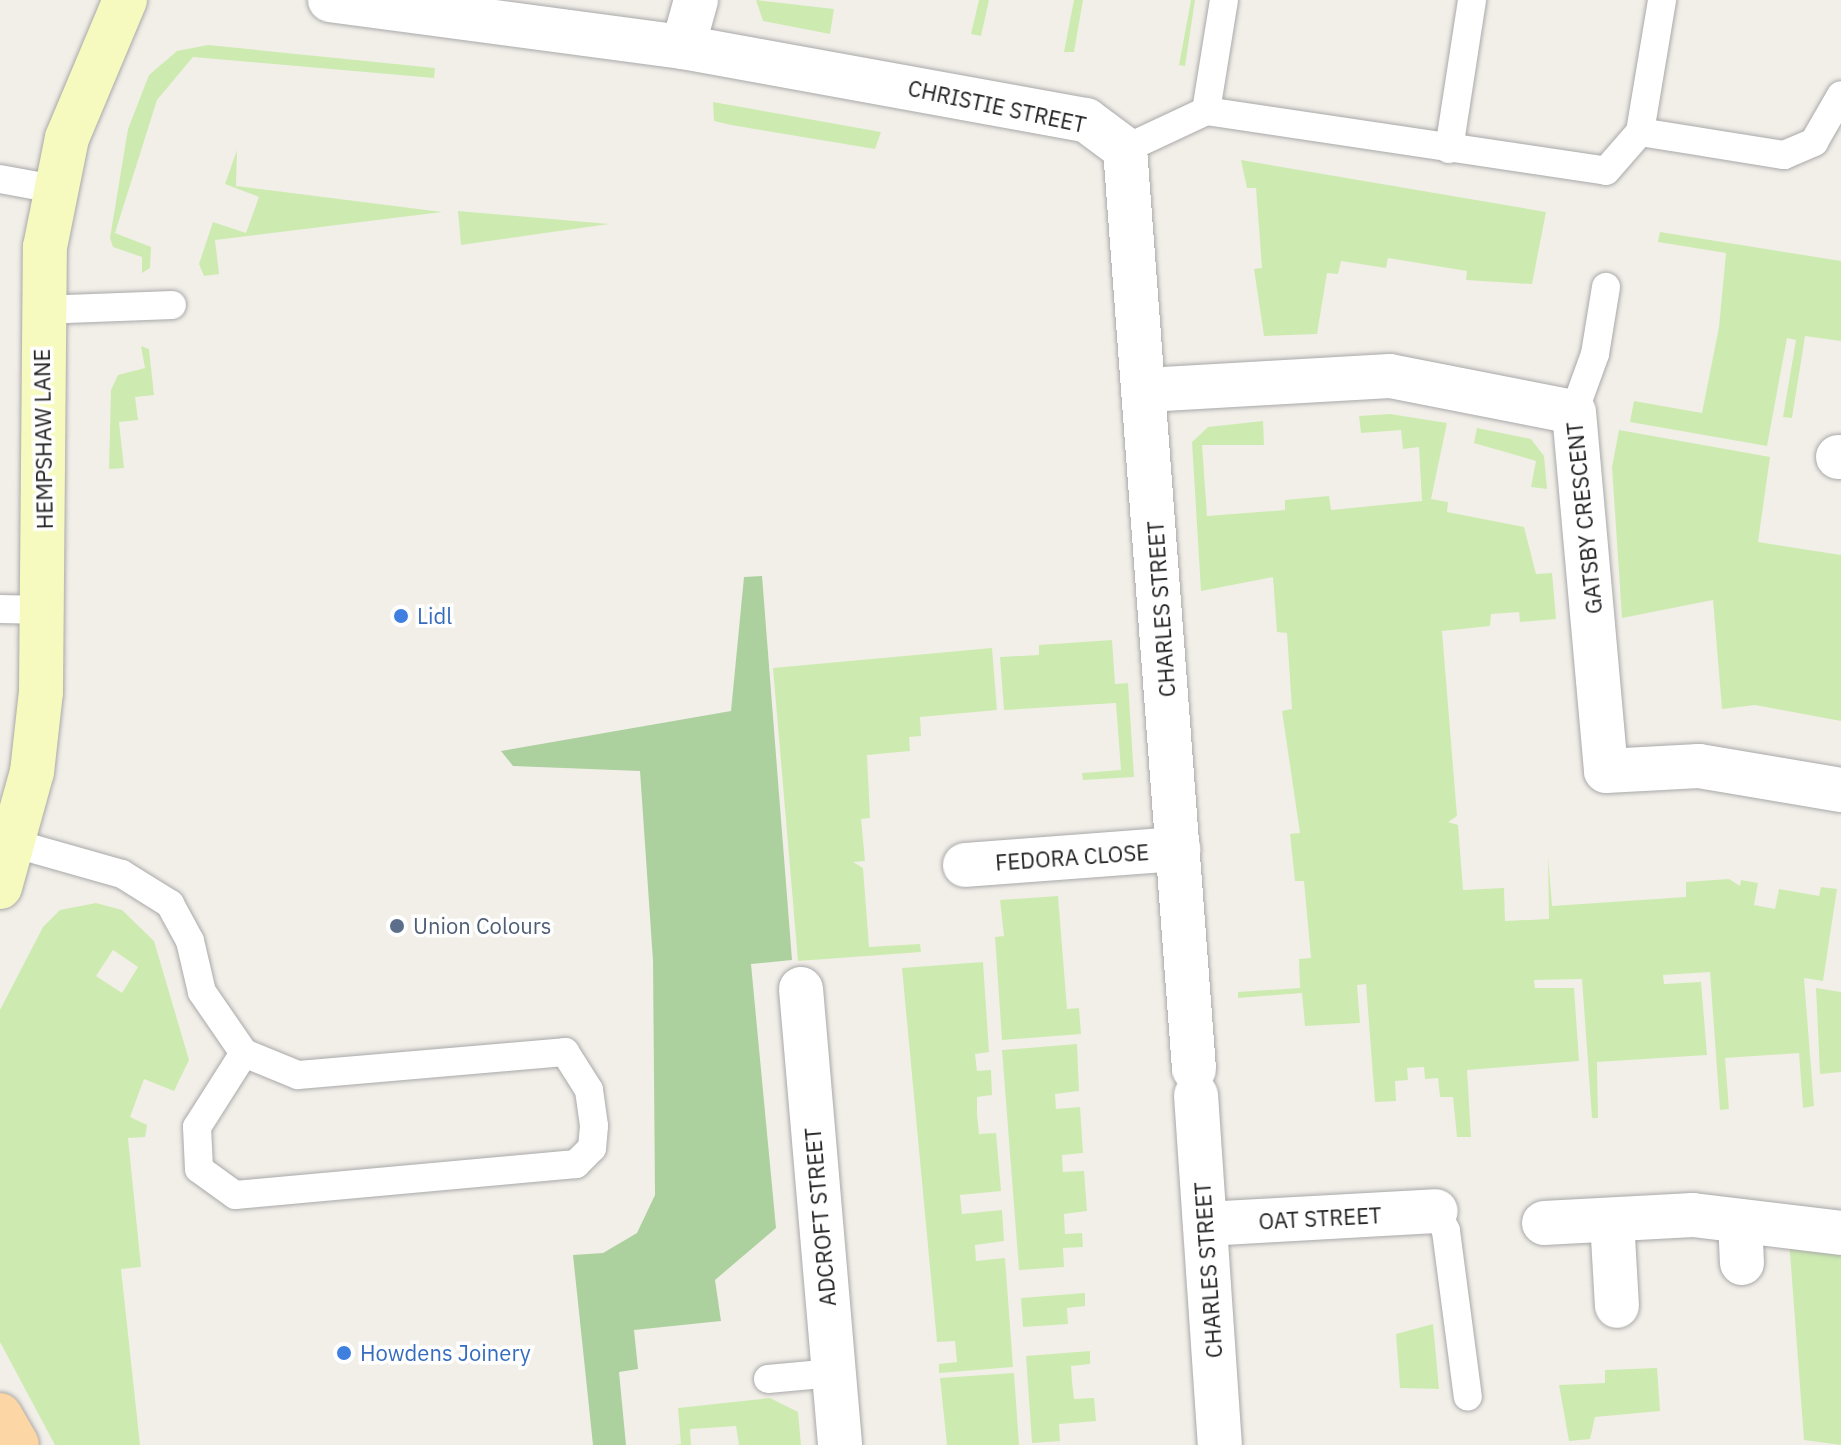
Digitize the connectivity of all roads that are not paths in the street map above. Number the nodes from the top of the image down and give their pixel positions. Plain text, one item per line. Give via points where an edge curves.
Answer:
1 (125, 0) edge
2 (330, 0) edge
3 (696, 0) edge
4 (1224, 0) edge
5 (1472, 0) edge
6 (1662, 0) edge
7 (473, 10) edge
8 (683, 47) junction
9 (1841, 95) edge
10 (1206, 111) junction
11 (1640, 132) junction
12 (1125, 149) junction
13 (1449, 149) junction
14 (0, 179) edge
15 (54, 189) junction
16 (1606, 287) dead end
17 (172, 305) dead end
18 (41, 310) junction
19 (1146, 390) junction
20 (1574, 412) junction
21 (0, 609) edge
22 (44, 610) junction
23 (1841, 790) edge
24 (16, 844) junction
25 (1178, 849) junction
26 (965, 865) dead end
27 (0, 887) edge
28 (801, 989) dead end
29 (244, 1053) junction
30 (1436, 1211) joint
31 (1612, 1220) junction
32 (1740, 1221) junction
33 (1544, 1223) dead end
34 (1205, 1224) junction
35 (1841, 1233) edge
36 (1742, 1263) dead end
37 (1617, 1306) dead end
38 (833, 1373) junction
39 (768, 1379) dead end
40 (1468, 1397) dead end
41 (0, 1415) edge
42 (17, 1445) edge
43 (840, 1445) edge
44 (1220, 1445) edge

1 - 15 street, HEMPSHAW LANE via 82,96
2 - 7 street, CHRISTIE STREET
3 - 8 street
4 - 10 lane
5 - 13 lane
6 - 11 lane
7 - 8 street, CHRISTIE STREET
8 - 12 street, CHRISTIE STREET via 1086,120
9 - 11 lane via 1814,142 1784,155
10 - 12 lane
10 - 13 lane
11 - 13 lane via 1606,171
12 - 19 street, CHARLES STREET
14 - 15 lane
15 - 18 street, HEMPSHAW LANE
16 - 20 lane via 1595,354
17 - 18 lane
18 - 22 street, HEMPSHAW LANE
19 - 20 street, GATSBY CRESCENT via 1390,376
19 - 25 street, CHARLES STREET
20 - 23 street, GATSBY CRESCENT via 1606,771 1699,766
21 - 22 lane
22 - 24 street, HEMPSHAW LANE via 32,772
24 - 27 street, HEMPSHAW LANE
24 - 29 lane via 122,874 170,904 190,941 202,992
25 - 26 street, FEDORA CLOSE
25 - 34 street, CHARLES STREET
28 - 38 street, ADCROFT STREET
29 - 29 lane via 205,1107 195,1146 199,1169 235,1195 544,1169 576,1164 592,1148 589,1090 565,1052 298,1075
30 - 34 street, OAT STREET
30 - 40 lane via 1446,1231
31 - 32 street
31 - 33 street
31 - 37 street
32 - 35 street
32 - 36 street
34 - 44 street, CHARLES STREET
38 - 39 lane
38 - 43 street, ADCROFT STREET
41 - 42 main road

